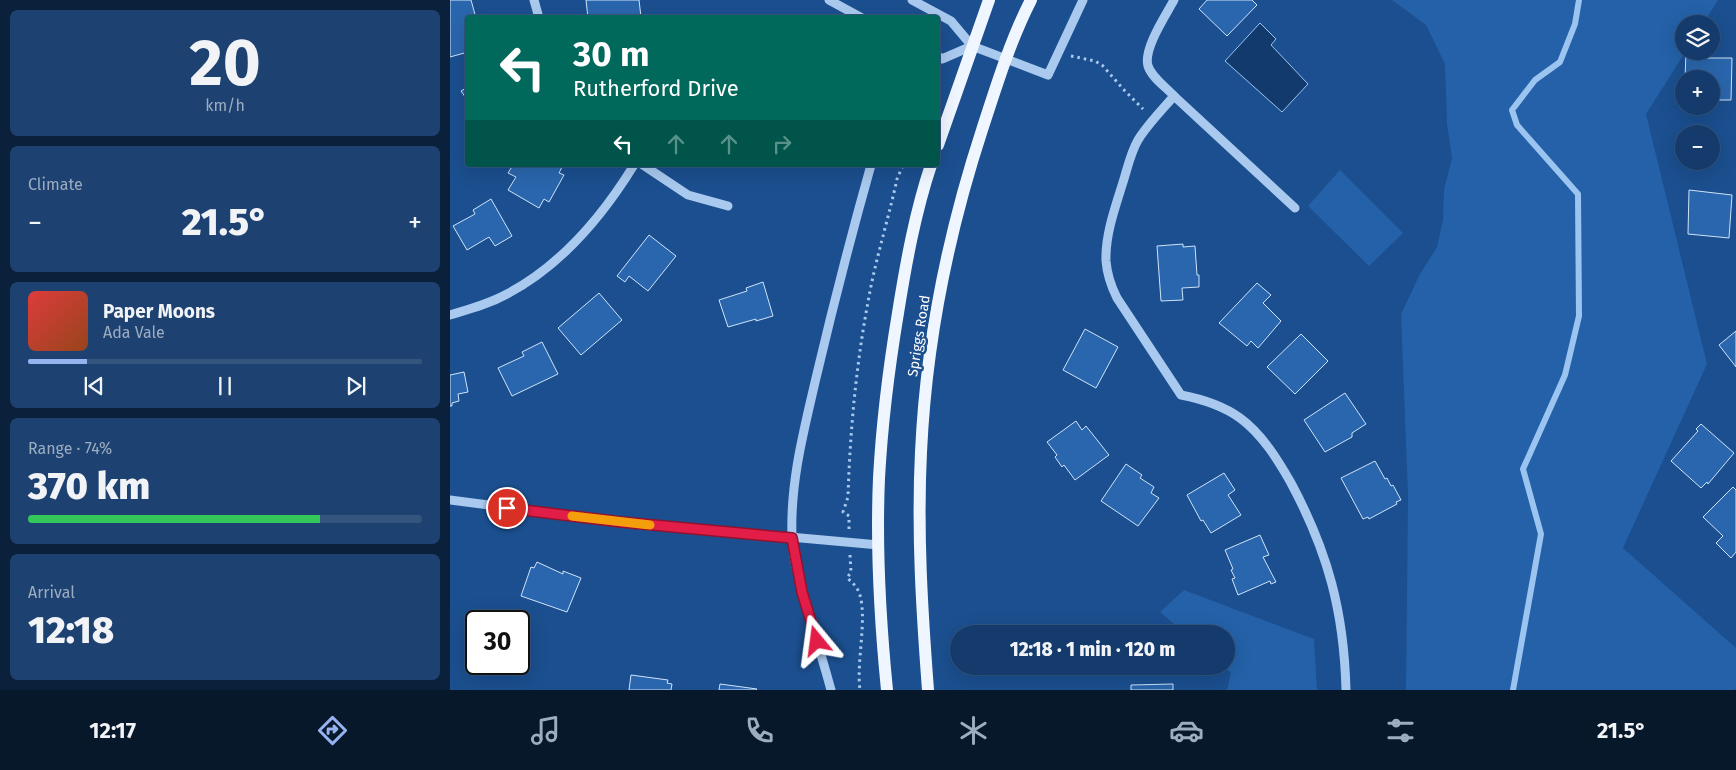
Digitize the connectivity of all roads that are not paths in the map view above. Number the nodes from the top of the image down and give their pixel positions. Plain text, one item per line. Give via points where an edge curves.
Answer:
1 (534, 0) edge
2 (829, 0) edge
3 (912, 0) edge
4 (989, 0) edge
5 (1031, 0) edge
6 (1082, 0) edge
7 (1174, 0) edge
8 (537, 15) edge
9 (856, 15) edge
10 (940, 15) edge
11 (940, 15) edge
12 (972, 46) junction
13 (940, 58) edge
14 (1006, 58) junction
15 (1174, 96) junction
16 (940, 139) edge
17 (633, 167) edge
18 (646, 167) edge
19 (870, 167) edge
20 (930, 167) edge
21 (728, 206) dead end
22 (1295, 208) dead end
23 (450, 315) edge
24 (450, 500) edge
25 (792, 538) junction
26 (879, 545) junction
27 (831, 690) edge
28 (887, 690) edge
29 (928, 690) edge
30 (1346, 690) edge

1 - 8 street
2 - 9 street
3 - 11 street
4 - 12 main road
5 - 14 main road, Spriggs Road
6 - 14 street via 1048,75
7 - 15 street via 1153,41 1147,61 1150,71
10 - 12 street via 951,21
12 - 13 street
12 - 14 street
12 - 16 main road
14 - 29 main road, Spriggs Road via 955,222 932,343 920,452 919,522
15 - 22 street
15 - 30 street via 1146,129 1131,156 1106,249 1110,280 1116,298 1180,395 1208,401 1241,418 1262,438 1284,470 1319,540 1333,583 1345,661
17 - 23 street via 588,229 531,280 481,306
18 - 21 street via 688,195
19 - 25 street via 842,266 801,446 793,495
20 - 26 main road, Spriggs Road via 904,276 892,348 879,479
24 - 25 street via 621,522
25 - 26 street
25 - 27 street via 802,592
26 - 28 main road, Spriggs Road

